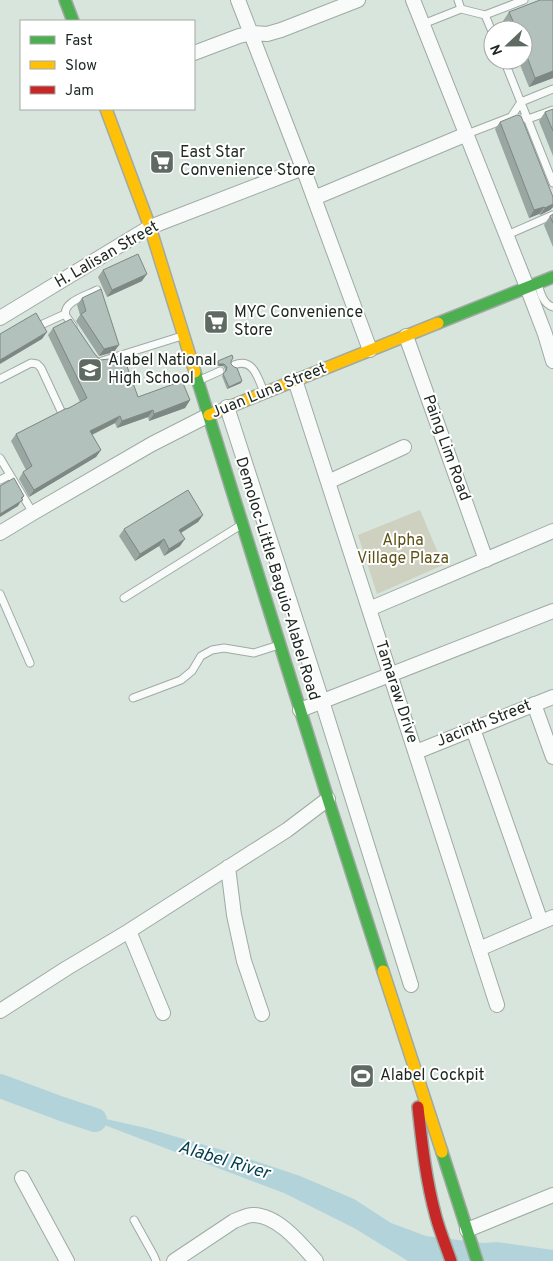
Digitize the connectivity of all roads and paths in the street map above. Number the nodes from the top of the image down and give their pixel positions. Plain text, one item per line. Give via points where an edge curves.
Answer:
1 (65, 0) edge
2 (238, 0) edge
3 (358, 0) edge
4 (413, 0) edge
5 (458, 0) edge
6 (524, 0) edge
7 (512, 2) edge
8 (462, 9) junction
9 (486, 15) junction
10 (73, 20) edge
11 (488, 20) edge
12 (423, 24) junction
13 (252, 33) junction
14 (195, 53) edge
15 (508, 70) edge
16 (553, 90) edge
17 (521, 102) junction
18 (106, 110) edge
19 (553, 110) edge
20 (511, 117) junction
21 (528, 120) junction
22 (467, 134) junction
23 (303, 168) junction
24 (553, 183) edge
25 (314, 198) junction
26 (553, 215) edge
27 (150, 227) junction
28 (507, 235) junction
29 (553, 276) edge
30 (97, 290) edge
31 (535, 292) junction
32 (553, 307) edge
33 (65, 314) junction
34 (0, 318) edge
35 (43, 324) edge
36 (79, 336) edge
37 (183, 336) junction
38 (406, 336) junction
39 (370, 350) junction
40 (93, 357) edge
41 (553, 361) edge
42 (234, 365) edge
43 (220, 371) dead end
44 (0, 379) edge
45 (198, 380) junction
46 (295, 380) junction
47 (264, 393) junction
48 (227, 407) junction
49 (61, 411) edge
50 (209, 414) junction
51 (404, 447) dead end
52 (0, 458) edge
53 (10, 475) junction
54 (0, 480) edge
55 (328, 482) junction
56 (33, 513) junction
57 (243, 524) junction
58 (553, 531) edge
59 (0, 533) edge
60 (486, 560) junction
61 (0, 594) edge
62 (124, 598) dead end
63 (370, 609) junction
64 (553, 611) edge
65 (280, 644) junction
66 (30, 663) dead end
67 (391, 674) junction
68 (553, 697) edge
69 (133, 698) dead end
70 (322, 701) junction
71 (534, 704) junction
72 (300, 710) junction
73 (473, 729) junction
74 (416, 752) junction
75 (553, 757) edge
76 (328, 799) junction
77 (228, 867) junction
78 (547, 920) edge
79 (128, 931) junction
80 (478, 949) junction
81 (411, 985) dead end
82 (497, 1005) dead end
83 (0, 1011) edge
84 (163, 1013) dead end
85 (262, 1014) dead end
86 (412, 1061) junction
87 (22, 1178) dead end
88 (553, 1195) edge
89 (134, 1220) dead end
90 (468, 1233) junction
91 (67, 1261) edge
92 (156, 1261) edge
93 (174, 1261) edge
94 (316, 1261) edge
95 (451, 1261) edge
96 (476, 1261) edge

1 - 10 main road
2 - 13 street
3 - 13 street via 281,30 268,34
4 - 12 street
5 - 8 lane
6 - 7 lane
7 - 9 lane
8 - 9 lane
8 - 12 lane
9 - 11 lane
12 - 22 street
13 - 14 street
13 - 23 street
15 - 17 lane
16 - 17 lane
17 - 20 lane
17 - 21 lane
18 - 27 main road, Demoloc-Little Baguio-Alabel Road
19 - 21 lane
20 - 21 lane
20 - 22 lane
21 - 24 lane
22 - 25 street
22 - 28 street
23 - 25 street
23 - 27 street, H. Lalisan Street
25 - 39 street
26 - 28 lane
27 - 34 street, H. Lalisan Street
27 - 37 main road, Demoloc-Little Baguio-Alabel Road
28 - 31 street
29 - 31 main road, Juan Luna Street
30 - 33 lane via 69,303
31 - 32 lane
31 - 38 main road, Juan Luna Street
31 - 41 street
33 - 35 lane
33 - 36 lane
37 - 40 lane via 103,361 97,362
37 - 45 main road, Demoloc-Little Baguio-Alabel Road
38 - 39 main road, Juan Luna Street
38 - 60 street, Paing Lim Road
39 - 46 main road, Juan Luna Street
42 - 47 lane via 248,364
43 - 45 lane
44 - 49 lane via 31,363 37,364
45 - 50 main road, Demoloc-Little Baguio-Alabel Road
46 - 47 main road, Juan Luna Street
46 - 55 street, Tamaraw Drive
47 - 48 main road, Juan Luna Street
48 - 50 main road, Juan Luna Street
48 - 70 street
50 - 56 street, Juan Luna Street
50 - 57 main road, Demoloc-Little Baguio-Alabel Road
51 - 55 street
52 - 53 lane
53 - 54 lane
53 - 56 lane
55 - 63 street, Tamaraw Drive
56 - 59 street, Juan Luna Street
57 - 62 lane
57 - 65 main road, Demoloc-Little Baguio-Alabel Road
58 - 60 street
60 - 63 street
61 - 66 lane
63 - 67 street, Tamaraw Drive
64 - 67 street
65 - 69 lane via 254,653 224,648 212,650 200,656 192,671 181,680
65 - 72 main road, Demoloc-Little Baguio-Alabel Road
67 - 70 street
67 - 74 street, Tamaraw Drive
68 - 71 street, Jacinth Street
70 - 72 street
70 - 81 street
71 - 73 street, Jacinth Street
71 - 75 street
72 - 76 main road, Demoloc-Little Baguio-Alabel Road
73 - 74 street, Jacinth Street
73 - 78 street
74 - 80 street, Tamaraw Drive
76 - 77 street via 287,830
76 - 86 main road, Demoloc-Little Baguio-Alabel Road
77 - 79 street
77 - 85 street via 244,961
78 - 80 street
79 - 83 street
79 - 84 street
80 - 82 street, Tamaraw Drive
86 - 90 main road, Demoloc-Little Baguio-Alabel Road
86 - 95 main road, Demoloc-Little Baguio-Alabel Road via 434,1210
87 - 91 street
88 - 90 street
89 - 92 lane
90 - 96 main road, Demoloc-Little Baguio-Alabel Road
93 - 94 street via 234,1221 253,1215 277,1224 293,1235

